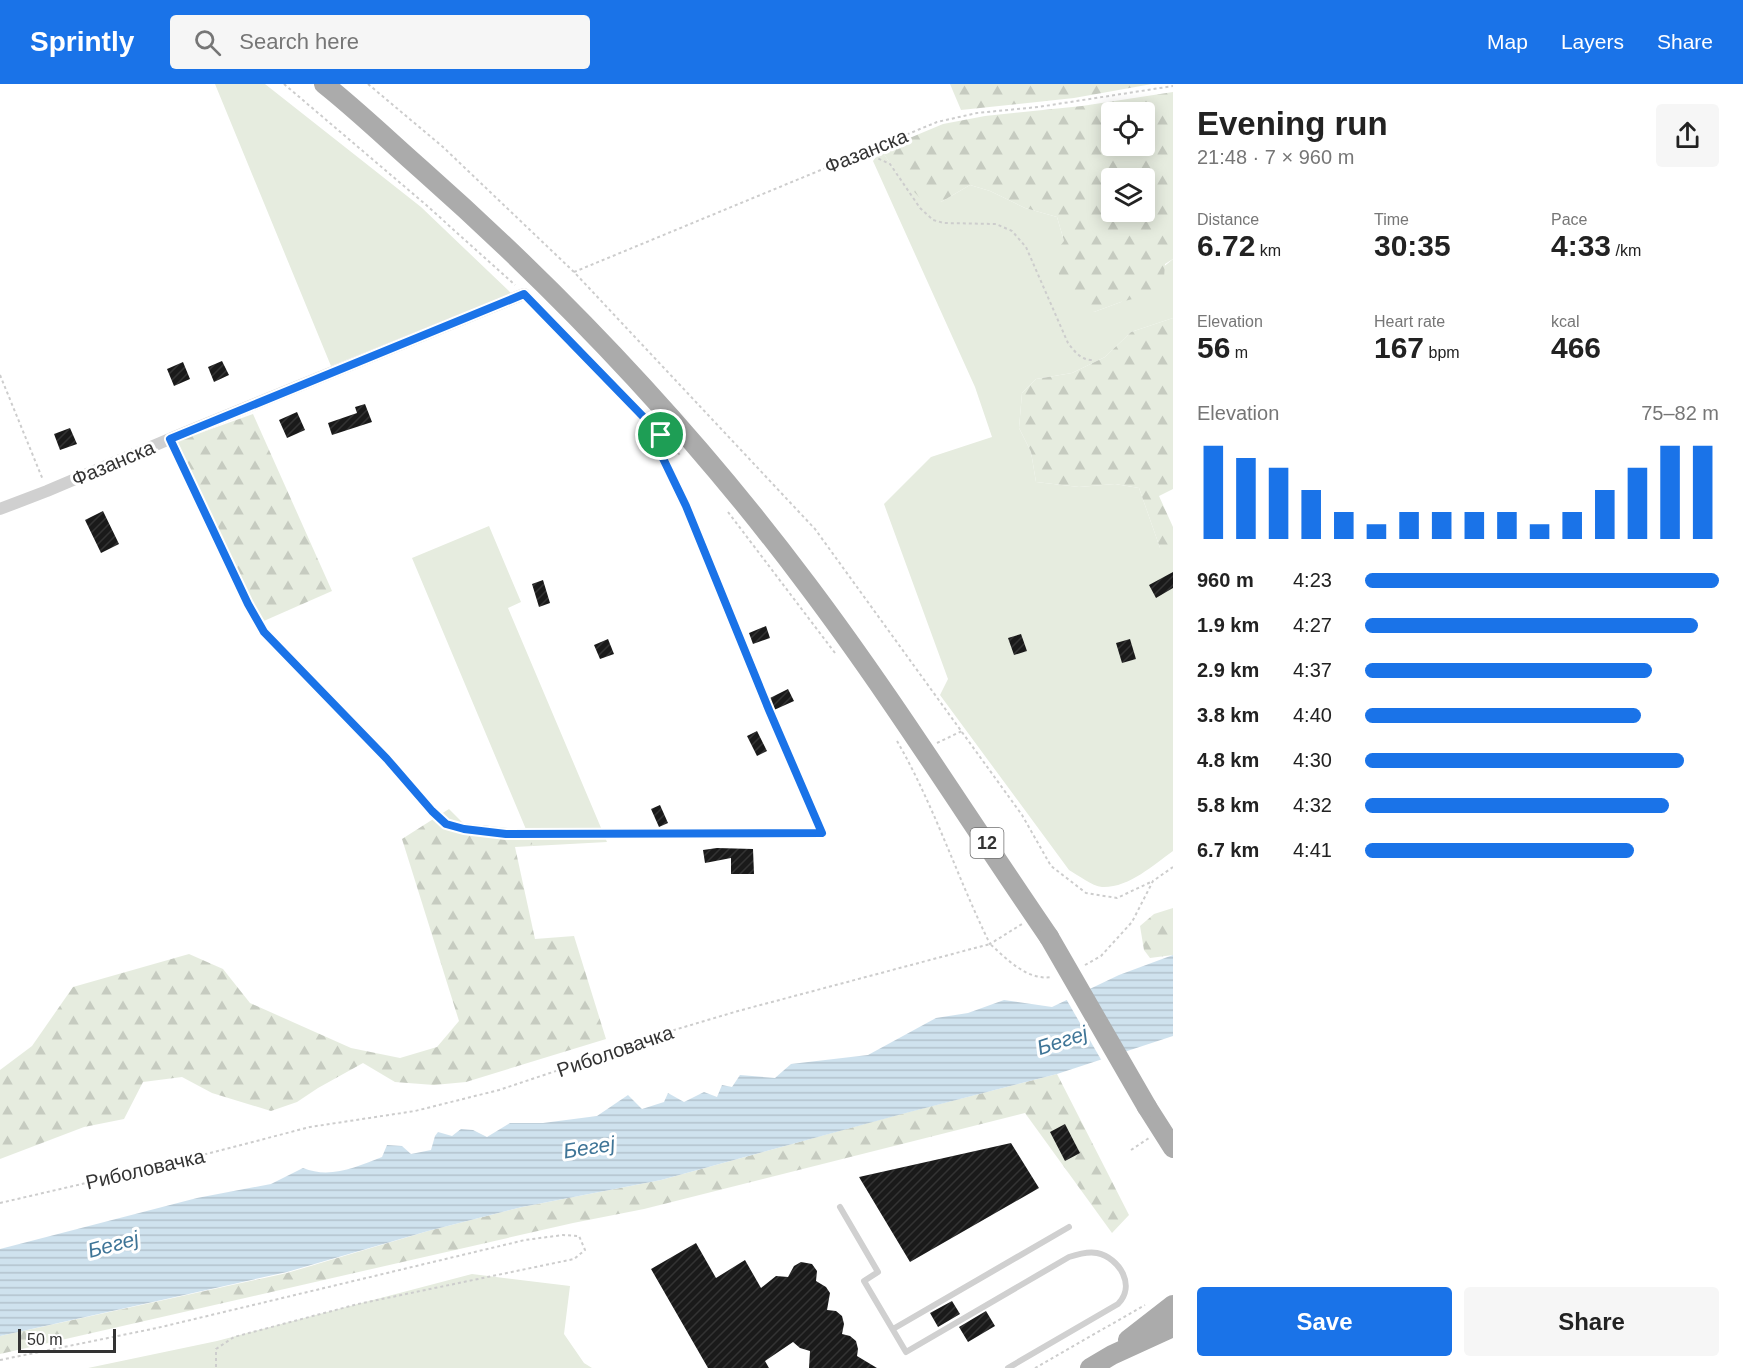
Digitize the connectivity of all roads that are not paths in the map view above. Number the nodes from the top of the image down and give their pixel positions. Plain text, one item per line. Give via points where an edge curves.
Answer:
1 (324, 84) edge
2 (524, 294) road end
3 (0, 509) edge
4 (1173, 1149) edge
5 (840, 1207) dead end
6 (1069, 1227) dead end
7 (1173, 1305) edge
8 (1173, 1327) edge
9 (893, 1329) junction
10 (1112, 1355) junction
11 (1008, 1368) edge
12 (1090, 1368) edge

1 - 4 main road, 12, bridge via 519,259 586,326 745,504 864,662 1049,937
2 - 3 street, Фазанска
5 - 9 lane via 878,1272 864,1281
6 - 9 lane
7 - 10 main road
8 - 10 main road
9 - 11 lane via 906,1352 1069,1257 1098,1253 1119,1266 1126,1287 1124,1299
10 - 12 main road

